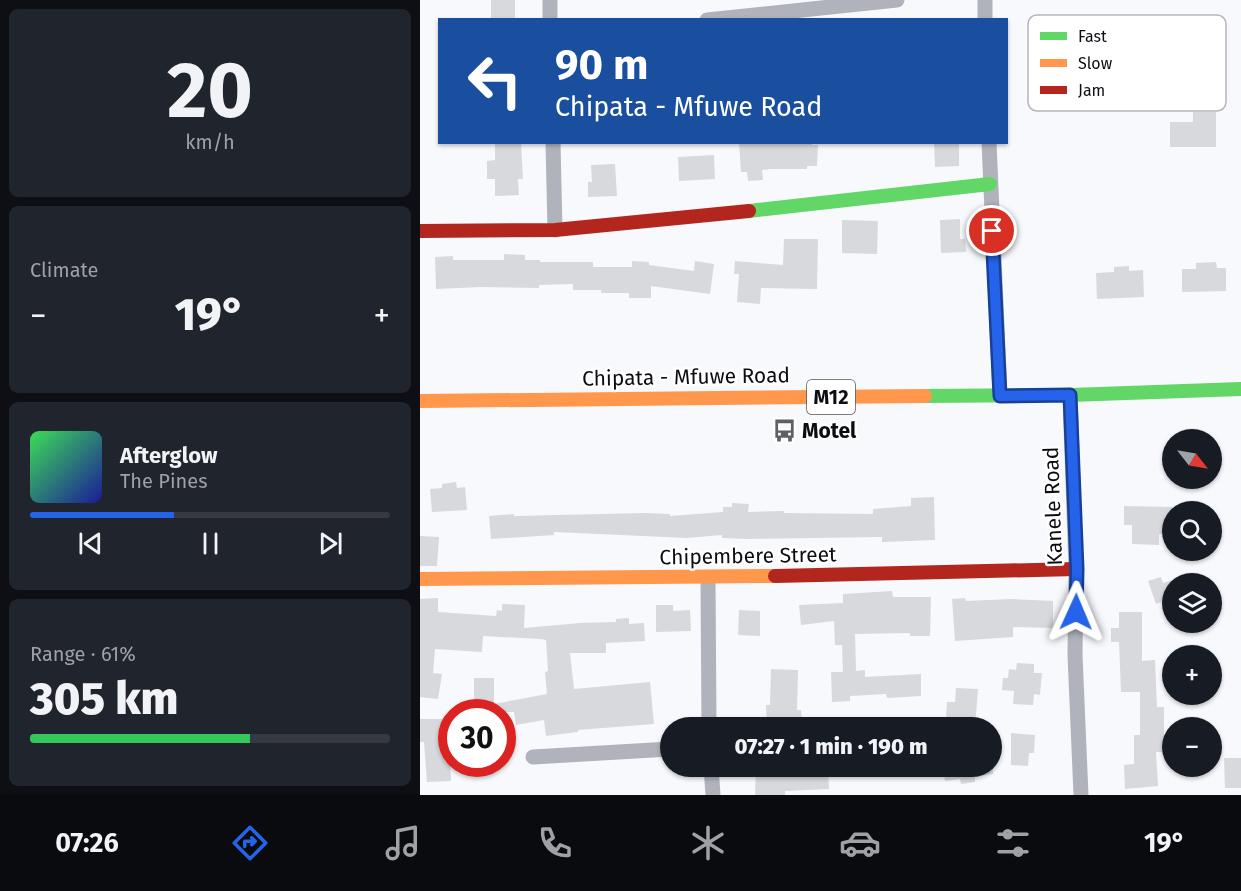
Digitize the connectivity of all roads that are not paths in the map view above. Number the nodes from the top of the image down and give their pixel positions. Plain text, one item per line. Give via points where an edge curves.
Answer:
1 (549, 0) edge
2 (897, 0) edge
3 (984, 0) edge
4 (550, 18) edge
5 (726, 18) edge
6 (985, 18) edge
7 (553, 144) edge
8 (989, 144) edge
9 (990, 184) junction
10 (555, 230) junction
11 (420, 231) edge
12 (1241, 389) edge
13 (1070, 395) junction
14 (1000, 396) junction
15 (420, 401) edge
16 (1077, 569) junction
17 (708, 578) junction
18 (420, 579) edge
19 (709, 717) edge
20 (660, 750) edge
21 (533, 757) dead end
22 (712, 777) edge
23 (713, 795) edge
24 (1081, 795) edge

1 - 4 street
2 - 5 street
3 - 6 street
7 - 10 street
8 - 9 street
9 - 10 street
9 - 14 street
10 - 11 street
12 - 13 street, Chipata - Mfuwe Road / M12
13 - 14 street, Chipata - Mfuwe Road / M12
13 - 16 street, Kanele Road
14 - 15 street, Chipata - Mfuwe Road / M12
16 - 17 street, Chipembere Street
16 - 24 street, Kanele Road via 1075,656
17 - 18 street, Chipembere Street
17 - 19 street
20 - 21 street
22 - 23 street

